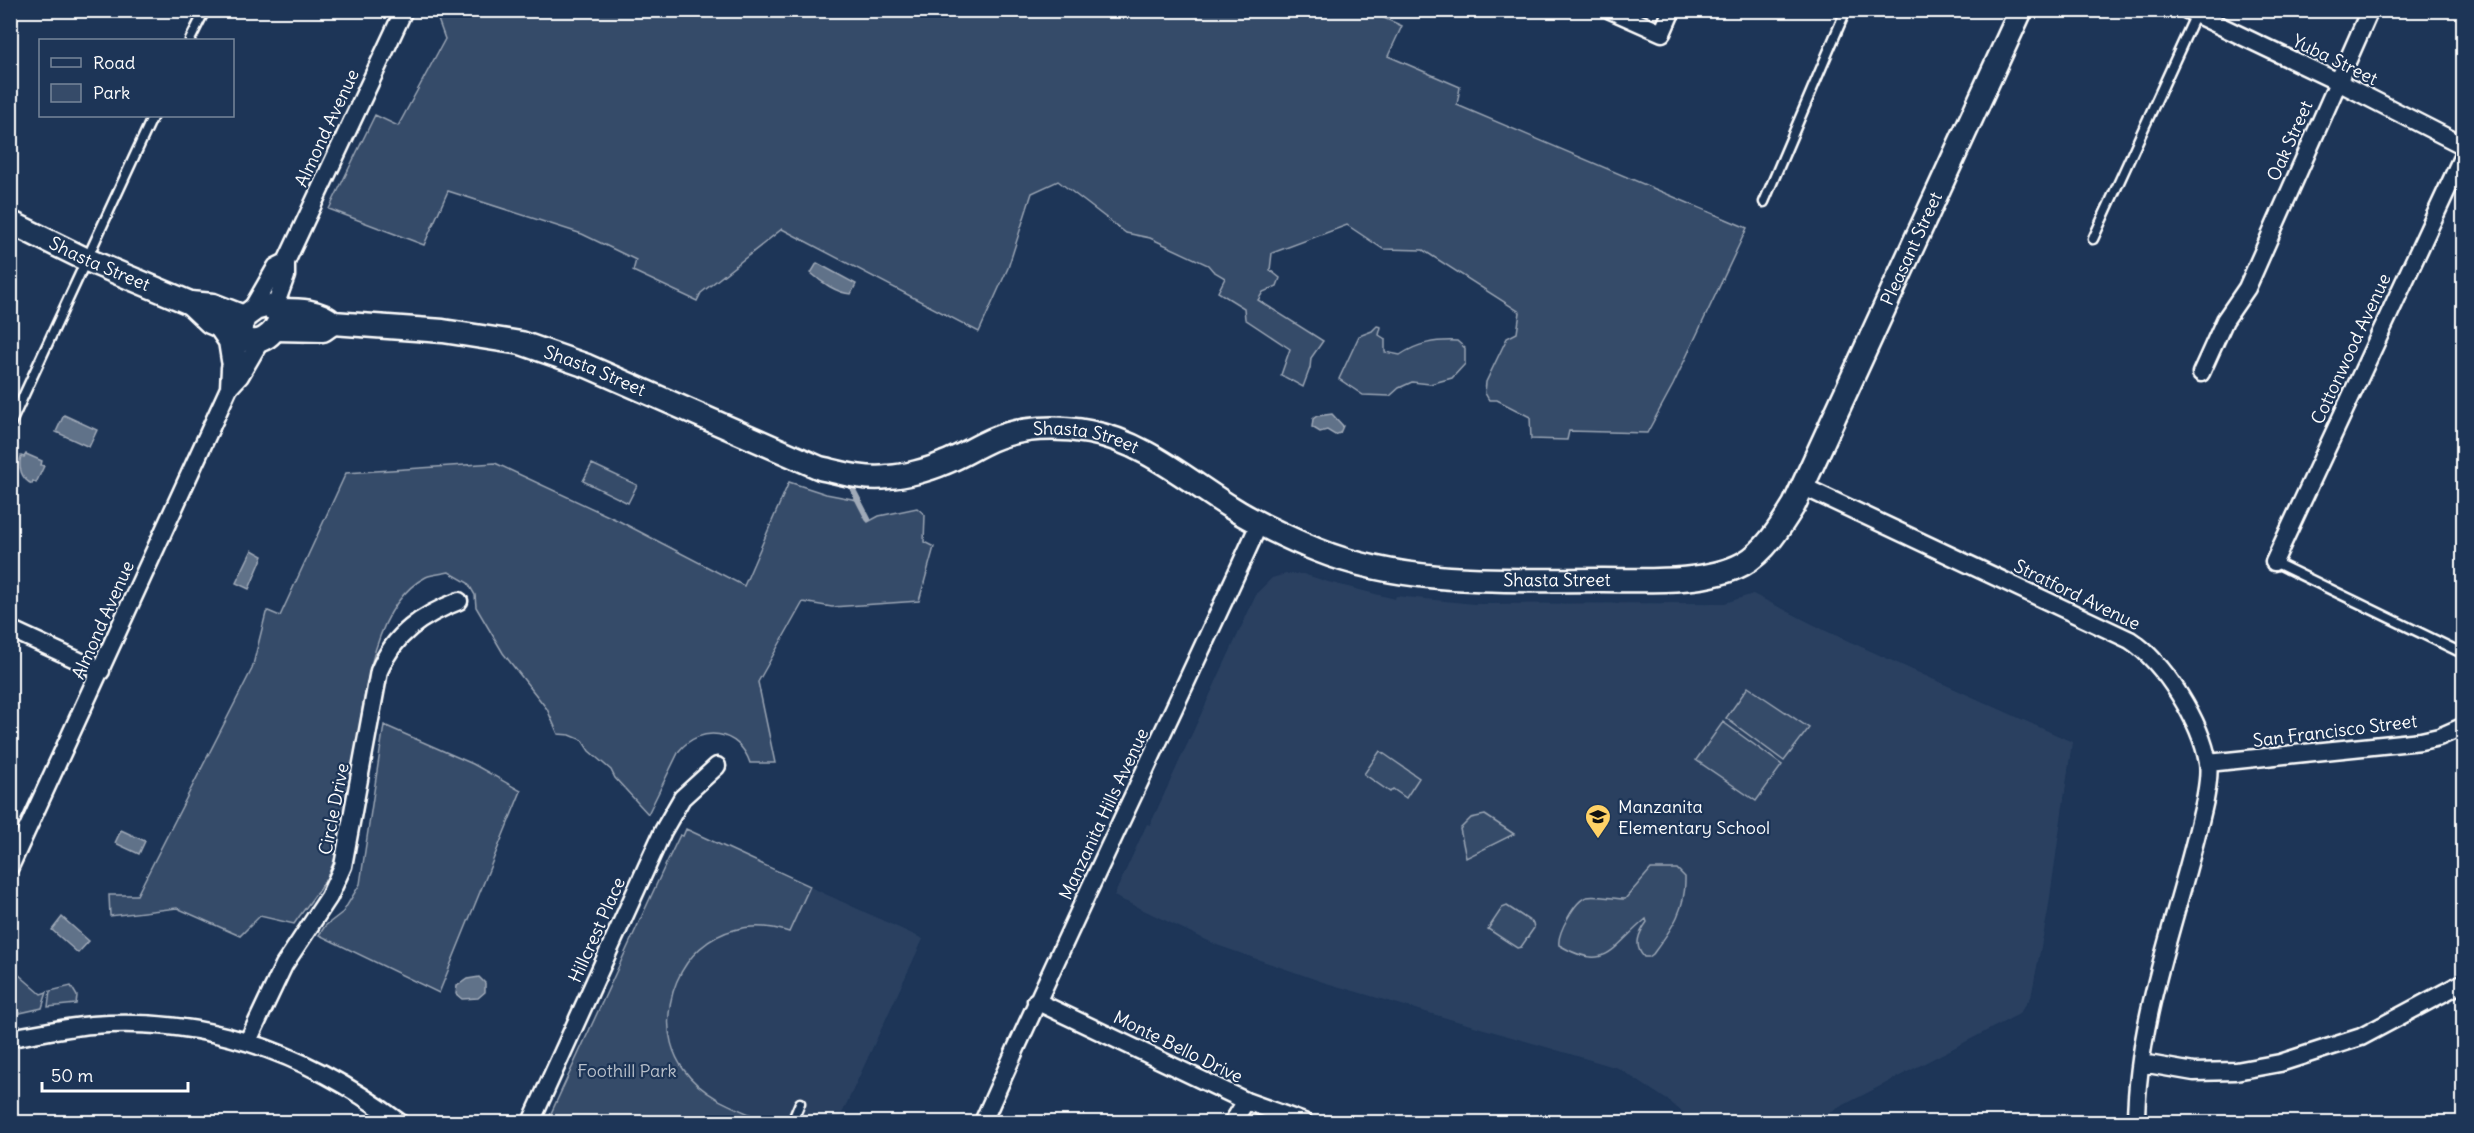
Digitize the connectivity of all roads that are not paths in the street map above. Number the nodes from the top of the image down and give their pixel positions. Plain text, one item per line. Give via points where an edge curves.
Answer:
1 (205, 10) edge
2 (404, 10) edge
3 (1610, 10) edge
4 (1672, 10) edge
5 (1846, 10) edge
6 (2021, 10) edge
7 (2370, 10) edge
8 (2192, 12) edge
9 (190, 39) edge
10 (2338, 82) junction
11 (153, 117) edge
12 (2463, 146) edge
13 (2463, 153) edge
14 (1764, 202) dead end
15 (10, 222) edge
16 (2093, 239) dead end
17 (85, 259) junction
18 (286, 262) junction
19 (254, 324) junction
20 (233, 360) joint
21 (2201, 373) dead end
22 (229, 387) junction
23 (10, 425) edge
24 (1802, 486) junction
25 (1260, 522) junction
26 (2274, 562) joint
27 (459, 601) dead end
28 (10, 629) edge
29 (2463, 654) edge
30 (101, 671) junction
31 (2463, 726) edge
32 (2208, 763) junction
33 (717, 766) dead end
34 (10, 867) edge
35 (2463, 982) edge
36 (1036, 1001) junction
37 (10, 1038) edge
38 (248, 1041) junction
39 (2142, 1063) junction
40 (1246, 1101) junction
41 (800, 1103) dead end
42 (399, 1122) edge
43 (531, 1122) edge
44 (792, 1122) edge
45 (983, 1122) edge
46 (1233, 1122) edge
47 (1304, 1122) edge
48 (2136, 1122) edge

1 - 9 lane
2 - 18 street, Almond Avenue
3 - 4 street via 1662,33
5 - 14 lane
6 - 24 street, Pleasant Street
7 - 10 street, Oak Street
8 - 10 street, Yuba Street
8 - 16 lane
10 - 12 street, Yuba Street
10 - 21 street, Oak Street via 2247,288 2225,320
11 - 17 lane
13 - 26 street, Cottonwood Avenue
15 - 17 street, Shasta Street
17 - 19 street, Shasta Street via 190,303 213,305
17 - 23 lane
18 - 19 street, Almond Avenue via 286,276
18 - 19 street, Almond Avenue via 276,267
19 - 20 street via 230,341
19 - 22 street, Almond Avenue via 240,376
19 - 25 street, Shasta Street via 295,310 324,314 333,323 443,331 521,343 587,366 820,468 870,477 888,477 942,464 1008,434 1043,428 1090,432 1109,436 1168,465
20 - 22 street, Almond Avenue
22 - 30 street, Almond Avenue
24 - 25 street, Shasta Street via 1780,527 1744,563 1721,572 1675,579 1500,580 1424,575 1340,558
24 - 32 street, Stratford Avenue via 2139,646 2178,693
25 - 36 street, Manzanita Hills Avenue
26 - 29 lane
27 - 38 street, Circle Drive via 411,626 383,661 344,866 329,897 284,965
28 - 30 street
30 - 34 street, Almond Avenue
31 - 32 street, San Francisco Street via 2421,741
32 - 39 street, Stratford Avenue via 2205,800 2149,1014
33 - 43 street, Hillcrest Place via 682,798 663,831
35 - 39 street via 2361,1037 2280,1063 2236,1071 2194,1072
36 - 40 street, Monte Bello Drive
36 - 45 street, Manzanita Hills Avenue
37 - 38 street via 83,1026 136,1024 192,1029
38 - 42 street via 289,1056 348,1087
39 - 48 street, Stratford Avenue
40 - 46 street
40 - 47 street, Monte Bello Drive
41 - 44 lane

